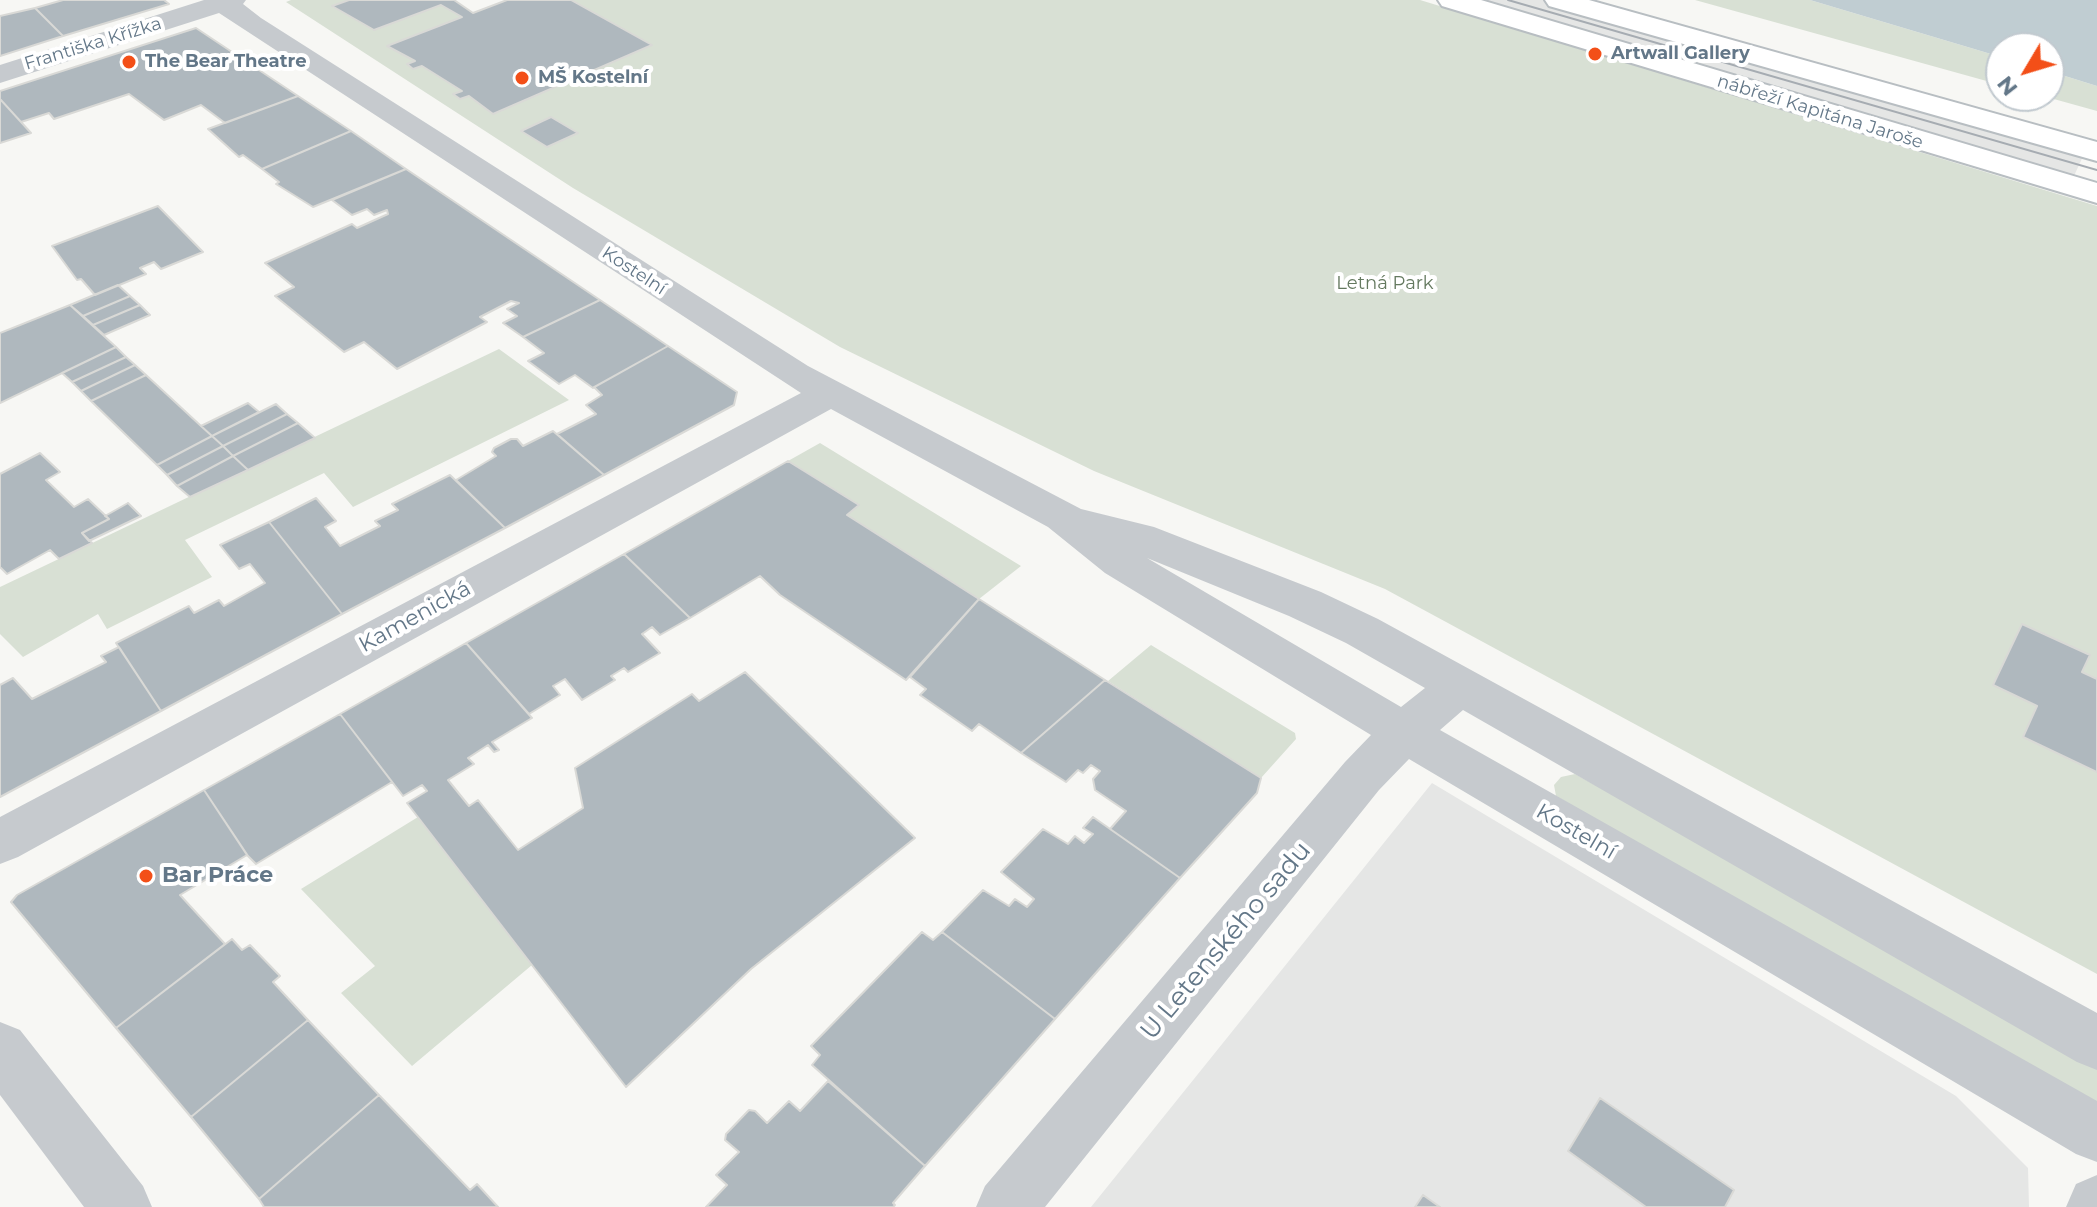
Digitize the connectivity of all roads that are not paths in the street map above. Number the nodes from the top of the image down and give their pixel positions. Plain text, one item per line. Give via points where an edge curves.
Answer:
1 (1452, 0) edge
2 (1559, 0) edge
3 (1629, 0) edge
4 (225, 1) edge
5 (0, 74) edge
6 (2097, 129) edge
7 (2097, 152) edge
8 (2097, 193) edge
9 (831, 394) junction
10 (1063, 517) junction
11 (1459, 687) junction
12 (1404, 732) junction
13 (0, 842) edge
14 (2097, 1043) edge
15 (0, 1049) edge
16 (2097, 1133) edge
17 (122, 1207) edge
18 (1006, 1207) edge

1 - 8 main road, nábřeží Kapitána Jaroše
2 - 7 main road, nábřeží Kapitána Jaroše
3 - 6 main road
4 - 5 street, Františka Křížka
4 - 9 street, Kostelní
9 - 10 street, Kostelní
9 - 13 street, Kamenická
10 - 11 street, Kostelní via 1139,538 1305,604
10 - 12 street, Kostelní via 1120,562
11 - 12 street, U Letenského sadu
11 - 14 street, Kostelní
12 - 16 street, Kostelní
12 - 18 street, U Letenského sadu
15 - 17 street

